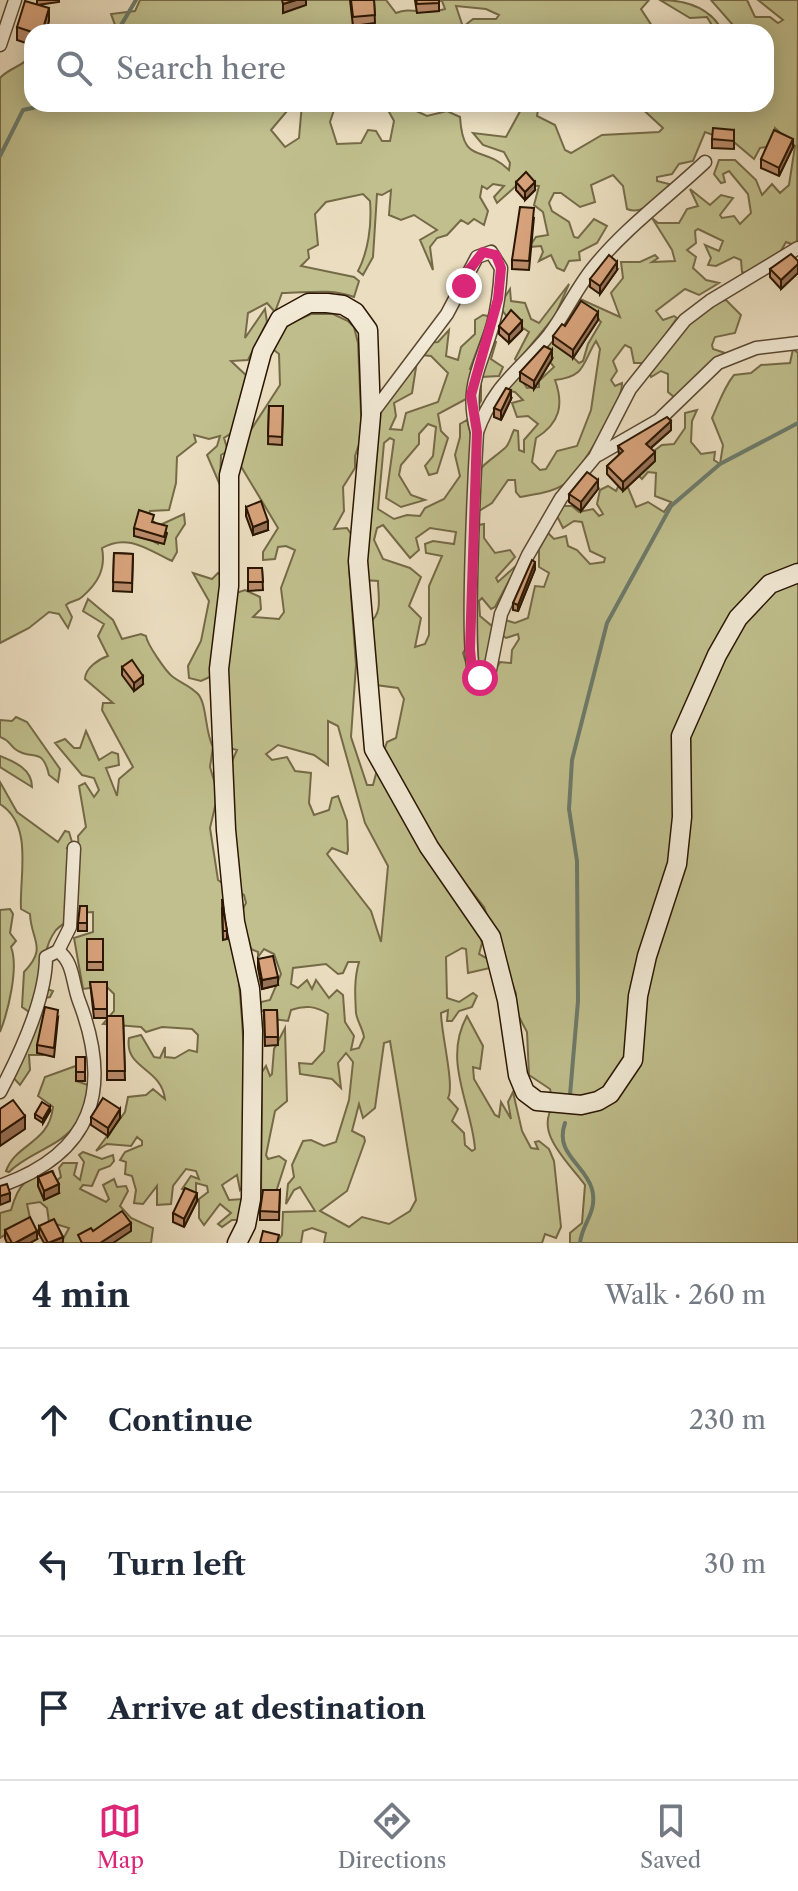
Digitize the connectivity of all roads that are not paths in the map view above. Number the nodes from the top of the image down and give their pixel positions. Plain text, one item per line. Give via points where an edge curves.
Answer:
1 (15, 0) edge
2 (0, 45) edge
3 (705, 162) dead end
4 (798, 248) edge
5 (798, 343) edge
6 (371, 415) junction
7 (477, 432) junction
8 (595, 457) junction
9 (798, 573) edge
10 (74, 848) dead end
11 (58, 951) junction
12 (0, 1092) edge
13 (0, 1186) edge
14 (237, 1243) edge

1 - 2 street
3 - 7 street via 594,267 550,333 493,394
4 - 8 street via 685,320 630,389
5 - 8 street via 727,358 659,420
6 - 7 street via 447,314 477,257 491,252 501,268 493,325 471,395
6 - 9 street via 358,561 374,749 429,847 491,937 518,1075 525,1092 537,1101 598,1101 610,1094 633,1060 641,983 677,864 681,736 738,618 770,584
6 - 14 street via 368,330 355,312 343,305 309,303 280,319 262,352 229,475 229,586 219,669 229,860 253,1031 251,1199
7 - 8 street via 470,649 472,670 480,678 489,675 501,614 528,555 561,498
10 - 11 street via 70,927
11 - 12 street via 46,957 39,1005
11 - 13 street via 70,966 88,1033 95,1091 90,1114 56,1159

